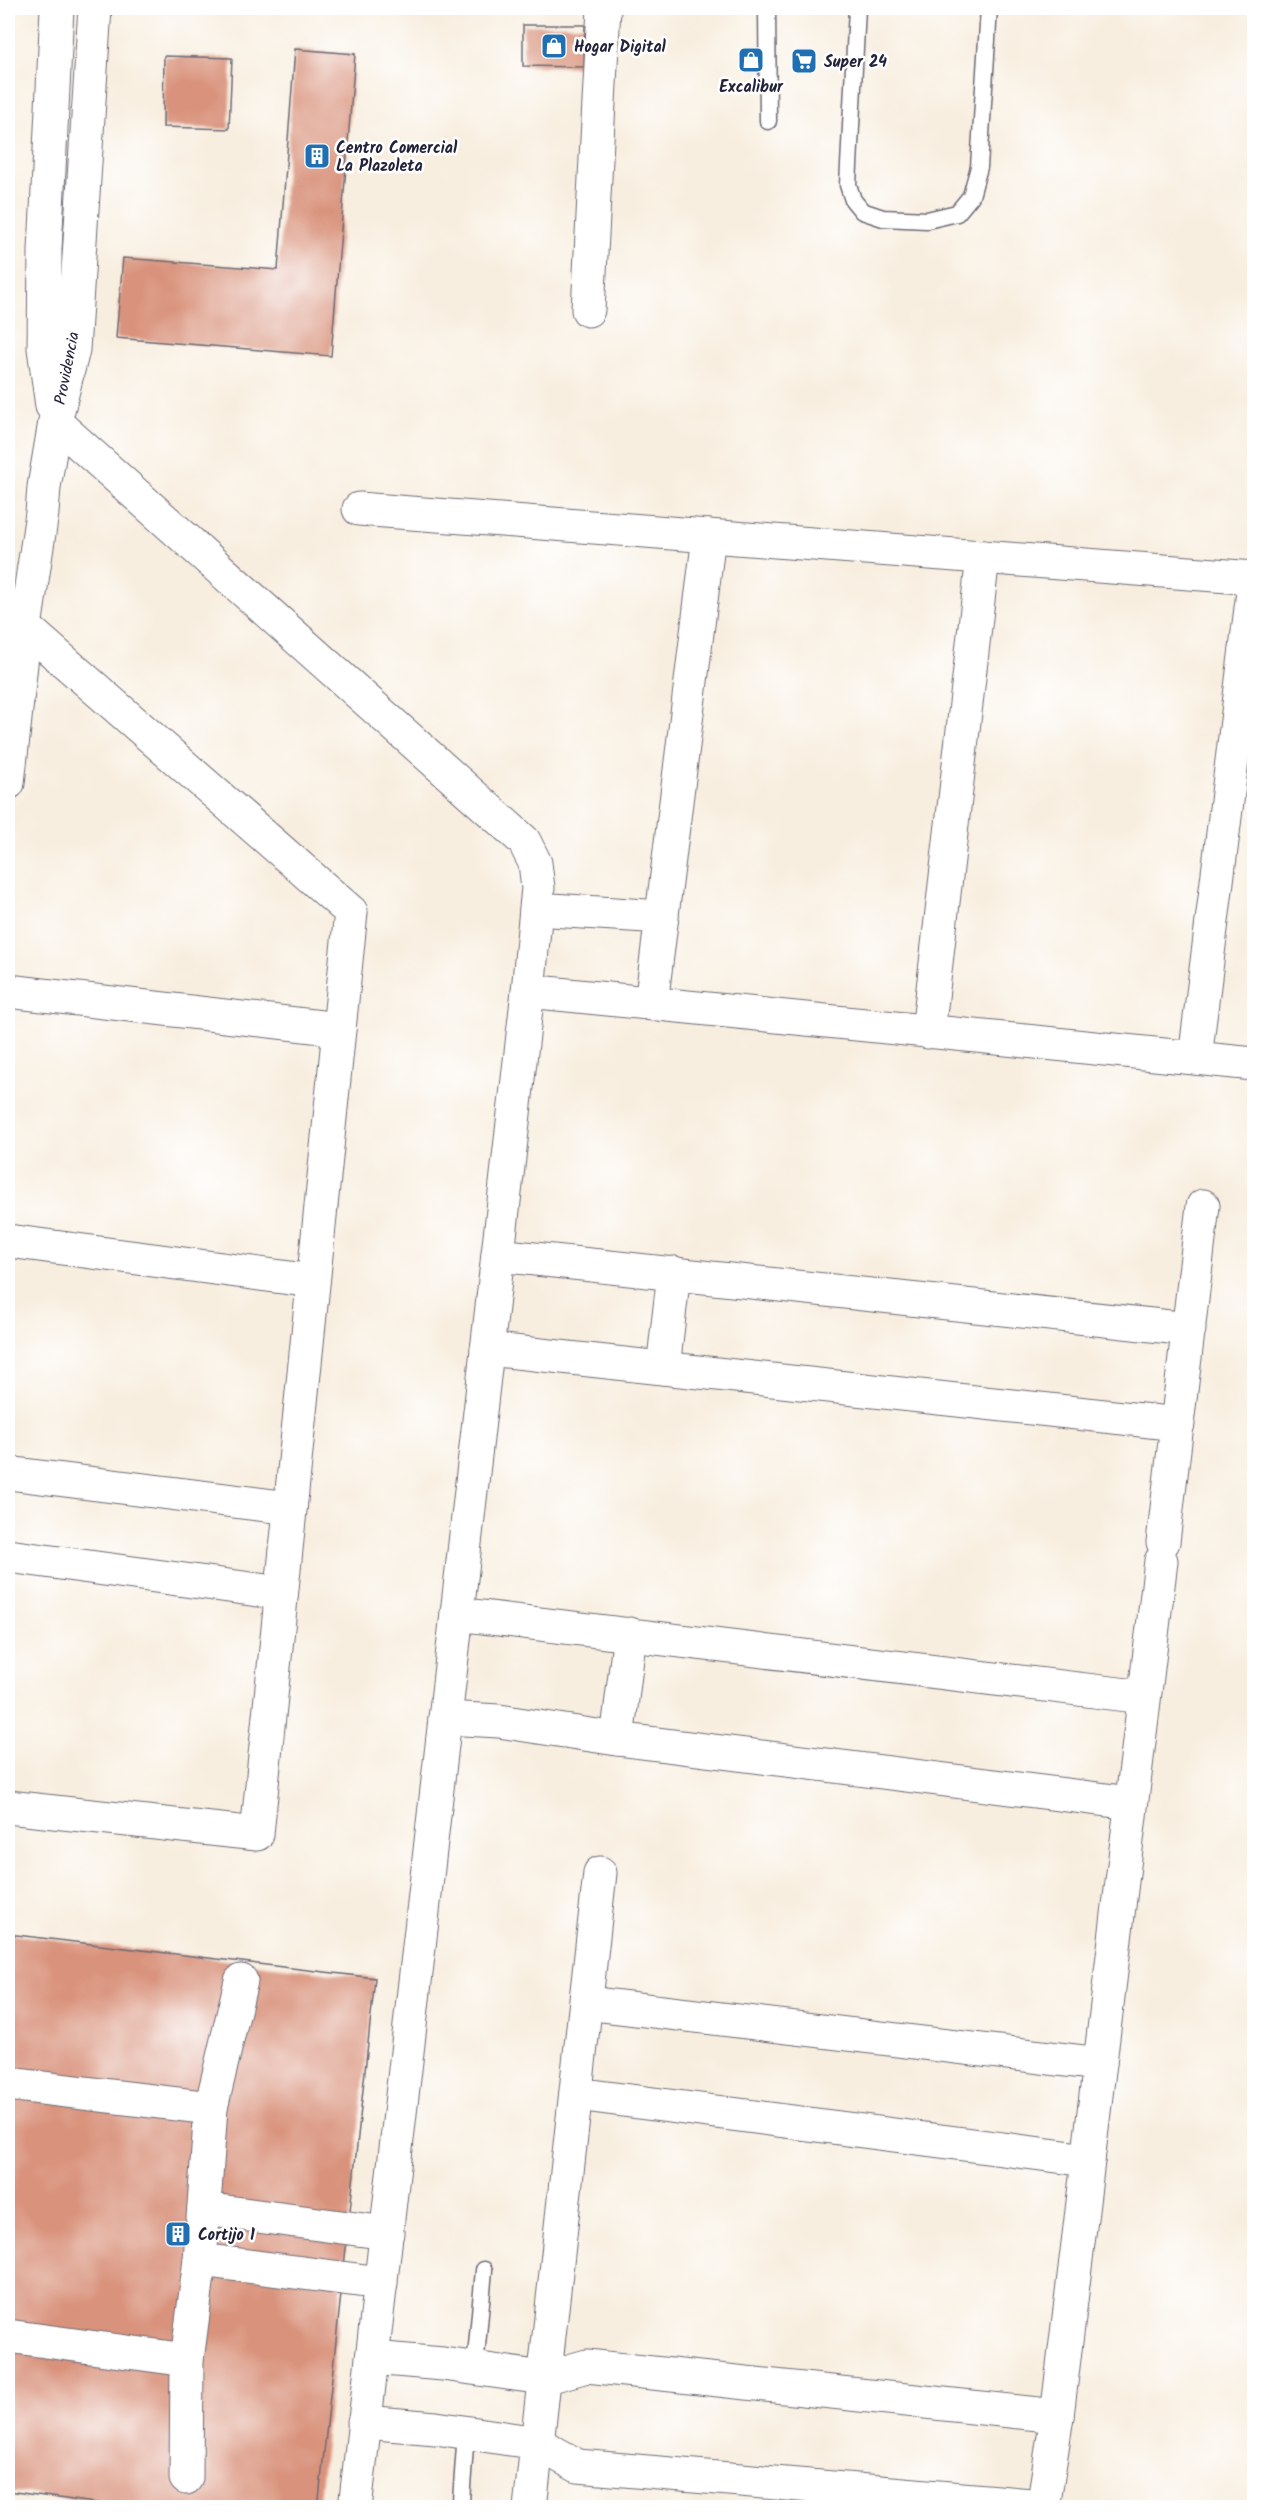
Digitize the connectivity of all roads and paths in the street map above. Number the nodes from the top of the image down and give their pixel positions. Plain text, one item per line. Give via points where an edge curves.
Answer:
1 (57, 8) edge
2 (95, 8) edge
3 (604, 8) edge
4 (767, 8) edge
5 (857, 8) edge
6 (989, 8) edge
7 (768, 121) dead end
8 (588, 310) dead end
9 (55, 422) junction
10 (359, 509) dead end
11 (709, 536) junction
12 (983, 557) junction
13 (1254, 578) edge
14 (1254, 584) edge
15 (25, 627) junction
16 (8, 783) edge
17 (536, 909) junction
18 (662, 917) junction
19 (8, 991) edge
20 (528, 991) junction
21 (651, 1004) junction
22 (339, 1029) junction
23 (928, 1032) junction
24 (1195, 1058) junction
25 (1254, 1064) edge
26 (1203, 1206) dead end
27 (8, 1241) edge
28 (498, 1255) junction
29 (674, 1274) junction
30 (313, 1281) junction
31 (1189, 1329) junction
32 (487, 1349) junction
33 (663, 1368) junction
34 (1178, 1424) junction
35 (8, 1473) edge
36 (290, 1508) junction
37 (8, 1556) edge
38 (281, 1593) junction
39 (457, 1614) junction
40 (630, 1634) junction
41 (1144, 1697) junction
42 (445, 1718) junction
43 (617, 1739) junction
44 (1131, 1803) junction
45 (8, 1807) edge
46 (600, 1873) dead end
47 (241, 1981) dead end
48 (586, 2003) junction
49 (1100, 2064) junction
50 (8, 2084) edge
51 (576, 2094) junction
52 (212, 2108) junction
53 (1088, 2160) junction
54 (204, 2209) junction
55 (387, 2233) junction
56 (200, 2260) junction
57 (484, 2270) dead end
58 (381, 2283) junction
59 (8, 2336) edge
60 (372, 2358) junction
61 (187, 2360) junction
62 (475, 2368) junction
63 (544, 2378) junction
64 (1057, 2416) junction
65 (364, 2422) junction
66 (466, 2432) junction
67 (537, 2443) junction
68 (186, 2478) dead end
69 (461, 2501) dead end
70 (1043, 2507) edge
71 (355, 2508) edge
72 (530, 2508) edge

1 - 9 street, Providencia via 44,348
2 - 9 street, Providencia via 73,350
3 - 8 street
4 - 7 lane
5 - 6 lane via 848,184 853,201 862,211 883,218 927,220 957,213 971,196 979,167
9 - 15 street
9 - 17 street via 524,841 535,863
10 - 11 street
11 - 12 street
11 - 18 street
12 - 13 street
12 - 23 street
14 - 24 street
15 - 16 street
15 - 22 street via 351,912
17 - 18 street
17 - 20 street
18 - 21 street
19 - 22 street
20 - 21 street
20 - 28 street
21 - 23 street
22 - 30 street
23 - 24 street
24 - 25 street
26 - 31 street
27 - 30 street
28 - 29 street
28 - 32 street
29 - 31 street
29 - 33 street
30 - 36 street
31 - 34 street
32 - 33 street
32 - 39 street
33 - 34 street
34 - 41 street
35 - 36 street
36 - 38 street
37 - 38 street
38 - 45 street via 257,1834
39 - 40 street
39 - 42 street
40 - 41 street
40 - 43 street
41 - 44 street
42 - 43 street via 499,1721
42 - 55 street
43 - 44 street
44 - 49 street
46 - 48 street
47 - 52 street
48 - 49 street
48 - 51 street
49 - 53 street
50 - 52 street
51 - 53 street
51 - 63 street
52 - 54 street
53 - 64 street
54 - 55 street
54 - 56 street
55 - 58 street
56 - 58 street
56 - 61 street
57 - 62 lane
58 - 60 street
59 - 61 street
60 - 62 street
60 - 65 street
61 - 68 street
62 - 63 street
63 - 64 street via 587,2366
63 - 67 street
64 - 70 street
65 - 66 street
65 - 71 street
66 - 67 street
66 - 69 lane
67 - 70 street via 578,2466
67 - 72 street

